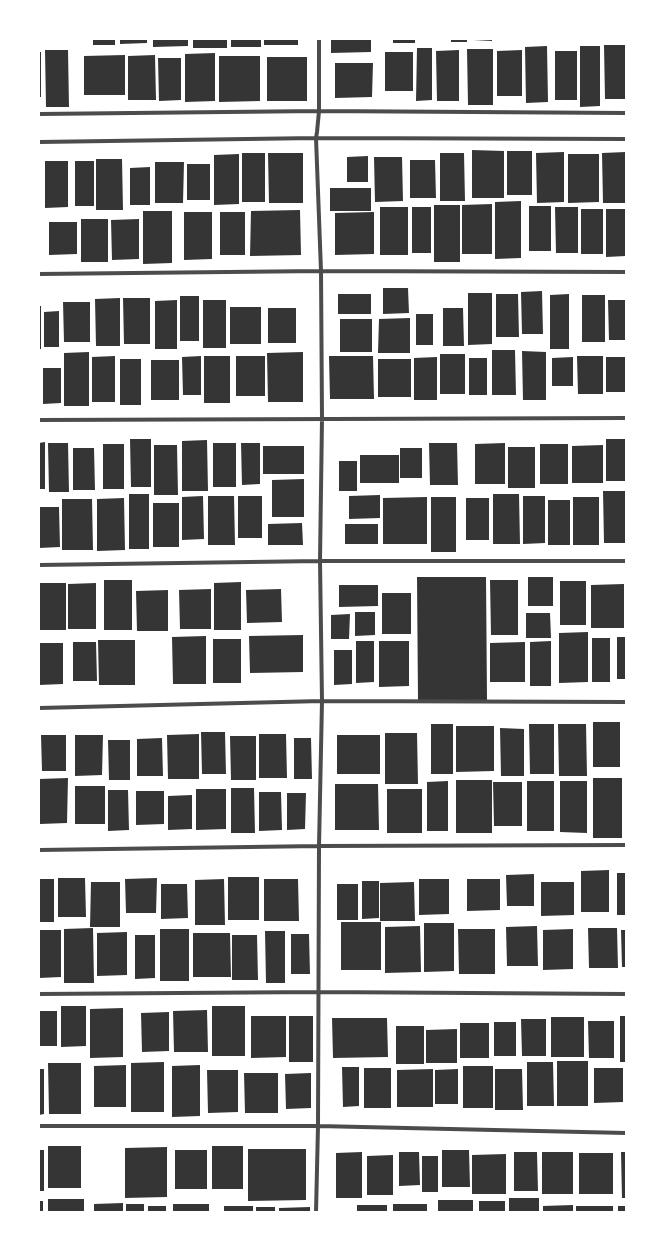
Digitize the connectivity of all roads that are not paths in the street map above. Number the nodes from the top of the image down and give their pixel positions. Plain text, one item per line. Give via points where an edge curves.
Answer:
1 (319, 39) edge
2 (318, 113) junction
3 (626, 113) edge
4 (39, 114) edge
5 (316, 138) junction
6 (626, 139) edge
7 (39, 142) edge
8 (321, 272) junction
9 (626, 272) edge
10 (39, 274) edge
11 (626, 418) edge
12 (322, 419) junction
13 (39, 420) edge
14 (320, 560) junction
15 (626, 561) edge
16 (39, 565) edge
17 (322, 701) junction
18 (626, 702) edge
19 (39, 708) edge
20 (626, 844) edge
21 (319, 846) junction
22 (39, 850) edge
23 (318, 992) junction
24 (39, 994) edge
25 (626, 994) edge
26 (39, 1126) edge
27 (318, 1126) junction
28 (626, 1133) edge
29 (316, 1212) edge

1 - 2 street
2 - 3 street
2 - 4 street
2 - 5 street
5 - 6 street
5 - 7 street
5 - 8 street
8 - 9 street
8 - 10 street
8 - 12 street
11 - 12 street
12 - 13 street
12 - 14 street
14 - 15 street
14 - 16 street
14 - 17 street
17 - 18 street
17 - 19 street
17 - 21 street
20 - 21 street
21 - 22 street
21 - 23 street
23 - 24 street
23 - 25 street
23 - 27 street
26 - 27 street
27 - 28 street
27 - 29 street

